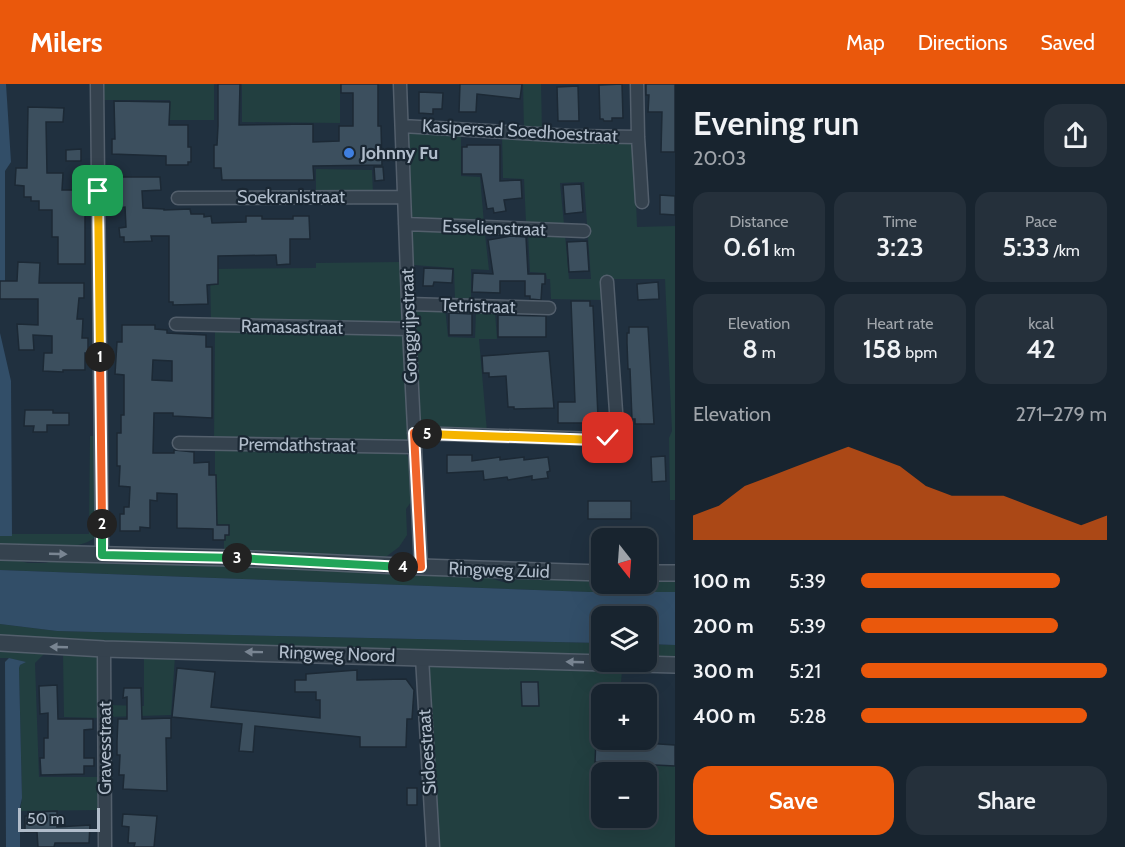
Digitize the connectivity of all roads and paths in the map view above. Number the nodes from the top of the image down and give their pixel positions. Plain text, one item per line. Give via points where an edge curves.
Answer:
1 (97, 84) edge
2 (400, 84) edge
3 (637, 84) edge
4 (402, 126) junction
5 (638, 136) junction
6 (404, 197) junction
7 (178, 198) dead end
8 (642, 202) dead end
9 (405, 225) junction
10 (584, 231) dead end
11 (607, 282) dead end
12 (408, 304) junction
13 (549, 308) dead end
14 (176, 324) dead end
15 (409, 329) junction
16 (414, 433) junction
17 (179, 443) dead end
18 (414, 447) junction
19 (0, 552) edge
20 (102, 555) junction
21 (421, 567) junction
22 (591, 573) edge
23 (657, 573) edge
24 (675, 573) edge
25 (0, 643) edge
26 (104, 649) junction
27 (422, 657) junction
28 (675, 665) edge
29 (105, 847) edge
30 (433, 847) edge

1 - 20 street
2 - 4 street, Gonggrijpstraat
3 - 5 street
4 - 5 street, Kasipersad Soedhoestraat
4 - 6 street, Gonggrijpstraat
5 - 8 street
6 - 7 street, Soekranistraat
6 - 9 street, Gonggrijpstraat
9 - 10 street, Esselienstraat
9 - 12 street, Gonggrijpstraat
11 - 16 street via 616,433 597,440
12 - 13 street, Tetristraat
12 - 15 street, Gonggrijpstraat
14 - 15 street, Ramasastraat
15 - 16 street, Gonggrijpstraat
16 - 18 street, Gonggrijpstraat
17 - 18 street, Premdathstraat
18 - 21 street, Gonggrijpstraat
19 -> 20 street, Ringweg Zuid
20 - 21 street, Ringweg Zuid
21 - 22 street, Ringweg Zuid
23 - 24 street
26 -> 25 street, Ringweg Noord
27 -> 26 street, Ringweg Noord
26 - 29 street, Gravesstraat
28 -> 27 street, Ringweg Noord
27 - 30 street, Sidoestraat

